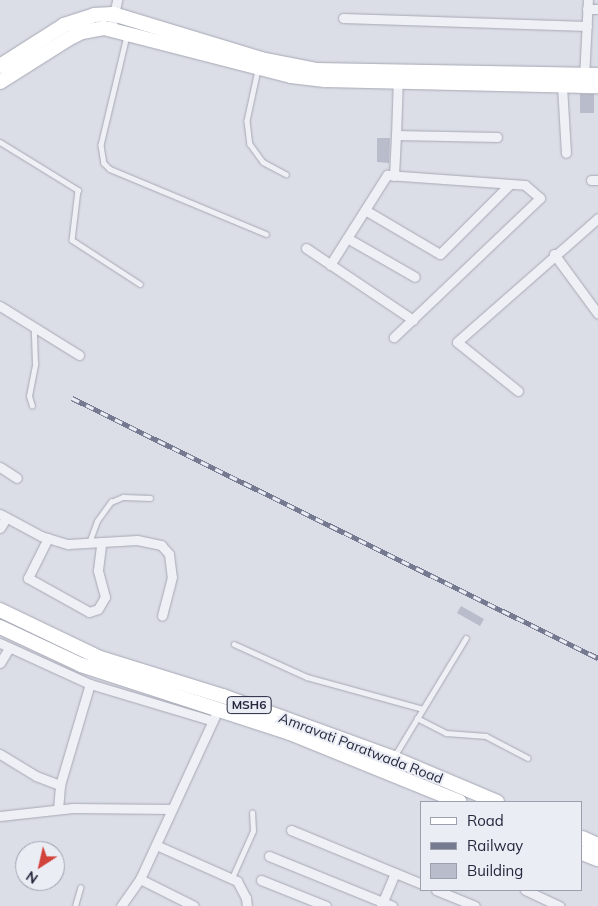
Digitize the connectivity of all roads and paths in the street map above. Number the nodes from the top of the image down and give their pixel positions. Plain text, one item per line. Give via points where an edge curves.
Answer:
1 (117, 0) edge
2 (588, 4) edge
3 (598, 9) edge
4 (113, 14) junction
5 (343, 18) dead end
6 (587, 26) junction
7 (110, 29) junction
8 (128, 33) junction
9 (260, 64) junction
10 (0, 66) edge
11 (398, 77) junction
12 (591, 80) edge
13 (0, 82) edge
14 (562, 86) junction
15 (396, 135) junction
16 (498, 137) dead end
17 (0, 142) edge
18 (566, 154) dead end
19 (286, 174) dead end
20 (394, 176) junction
21 (510, 184) junction
22 (365, 210) junction
23 (598, 218) edge
24 (266, 234) dead end
25 (347, 238) junction
26 (306, 248) dead end
27 (554, 254) junction
28 (330, 265) junction
29 (415, 277) dead end
30 (140, 284) dead end
31 (0, 306) edge
32 (598, 312) edge
33 (413, 320) junction
34 (34, 327) junction
35 (394, 337) dead end
36 (79, 355) dead end
37 (518, 392) dead end
38 (32, 406) dead end
39 (0, 466) edge
40 (17, 478) dead end
41 (150, 498) dead end
42 (3, 516) edge
43 (0, 528) edge
44 (48, 538) junction
45 (89, 544) junction
46 (101, 544) junction
47 (0, 610) edge
48 (162, 616) dead end
49 (0, 626) edge
50 (466, 638) dead end
51 (0, 643) edge
52 (234, 644) dead end
53 (9, 648) junction
54 (0, 663) edge
55 (90, 684) junction
56 (423, 709) junction
57 (216, 715) junction
58 (417, 718) junction
59 (0, 754) edge
60 (393, 758) junction
61 (528, 758) dead end
62 (385, 770) junction
63 (60, 784) junction
64 (458, 801) edge
65 (495, 801) edge
66 (58, 808) junction
67 (172, 809) junction
68 (252, 813) dead end
69 (0, 816) edge
70 (291, 830) dead end
71 (583, 838) edge
72 (156, 845) junction
73 (598, 845) edge
74 (583, 853) edge
75 (269, 856) dead end
76 (598, 859) edge
77 (395, 873) junction
78 (232, 878) junction
79 (140, 879) junction
80 (261, 880) dead end
81 (420, 883) edge
82 (80, 888) dead end
83 (438, 891) edge
84 (527, 891) edge
85 (382, 904) edge
86 (249, 905) edge
87 (469, 905) edge
88 (75, 906) edge
89 (122, 906) edge
90 (194, 906) edge
91 (326, 906) edge
92 (392, 906) edge
93 (560, 906) edge

1 - 4 street
2 - 3 street
2 - 6 street
4 - 7 street
4 - 9 main road
4 - 10 main road via 94,14 64,25
5 - 6 street
6 - 12 street
7 - 8 main road
7 - 13 main road via 82,32
8 - 9 main road
8 - 24 lane via 101,145 104,163 110,169
9 - 11 main road via 325,80
9 - 19 lane via 247,121 250,144 263,162
11 - 12 main road
11 - 14 main road
11 - 15 street
12 - 14 main road
14 - 18 street
15 - 16 street
15 - 20 street
17 - 30 lane via 78,190 72,240
20 - 21 street
20 - 22 street via 387,175
21 - 22 street via 440,254
21 - 33 street via 525,185 540,198
22 - 25 street
23 - 27 street
25 - 28 street
25 - 29 street
26 - 28 street
27 - 32 street
27 - 37 street via 458,342
28 - 33 street
31 - 34 street
33 - 35 street
34 - 36 street
34 - 38 lane via 35,364 29,396
39 - 40 street
41 - 45 lane via 123,497 111,502 97,521
42 - 43 street
42 - 44 street
44 - 45 street via 68,544
44 - 46 street via 28,578 90,612 98,609 105,598 98,570
45 - 46 street
46 - 48 street via 137,540 166,549 172,577
47 - 60 main road, Amravati Paratwada Road / MSH6 via 100,658 223,696
49 - 57 main road, Amravati Paratwada Road / MSH6 via 81,665
50 - 56 lane
51 - 53 street
52 - 56 lane via 306,677
53 - 54 street
53 - 55 street
55 - 57 street
55 - 63 street
56 - 58 lane
57 - 62 main road, Amravati Paratwada Road / MSH6
57 - 67 street
58 - 60 lane
58 - 61 lane via 446,733 486,736
59 - 63 street via 36,776
60 - 62 lane
60 - 65 main road, Amravati Paratwada Road / MSH6
62 - 64 main road, Amravati Paratwada Road / MSH6
63 - 66 street
66 - 67 street
66 - 69 street
67 - 72 street
68 - 78 lane via 250,840
70 - 77 street
71 - 73 main road
72 - 78 street
72 - 79 street
74 - 76 main road
75 - 85 street
77 - 81 street
77 - 85 street
78 - 86 street via 242,885
79 - 89 street
79 - 90 street
80 - 91 street
82 - 88 lane
83 - 87 street
84 - 93 street
85 - 92 street

